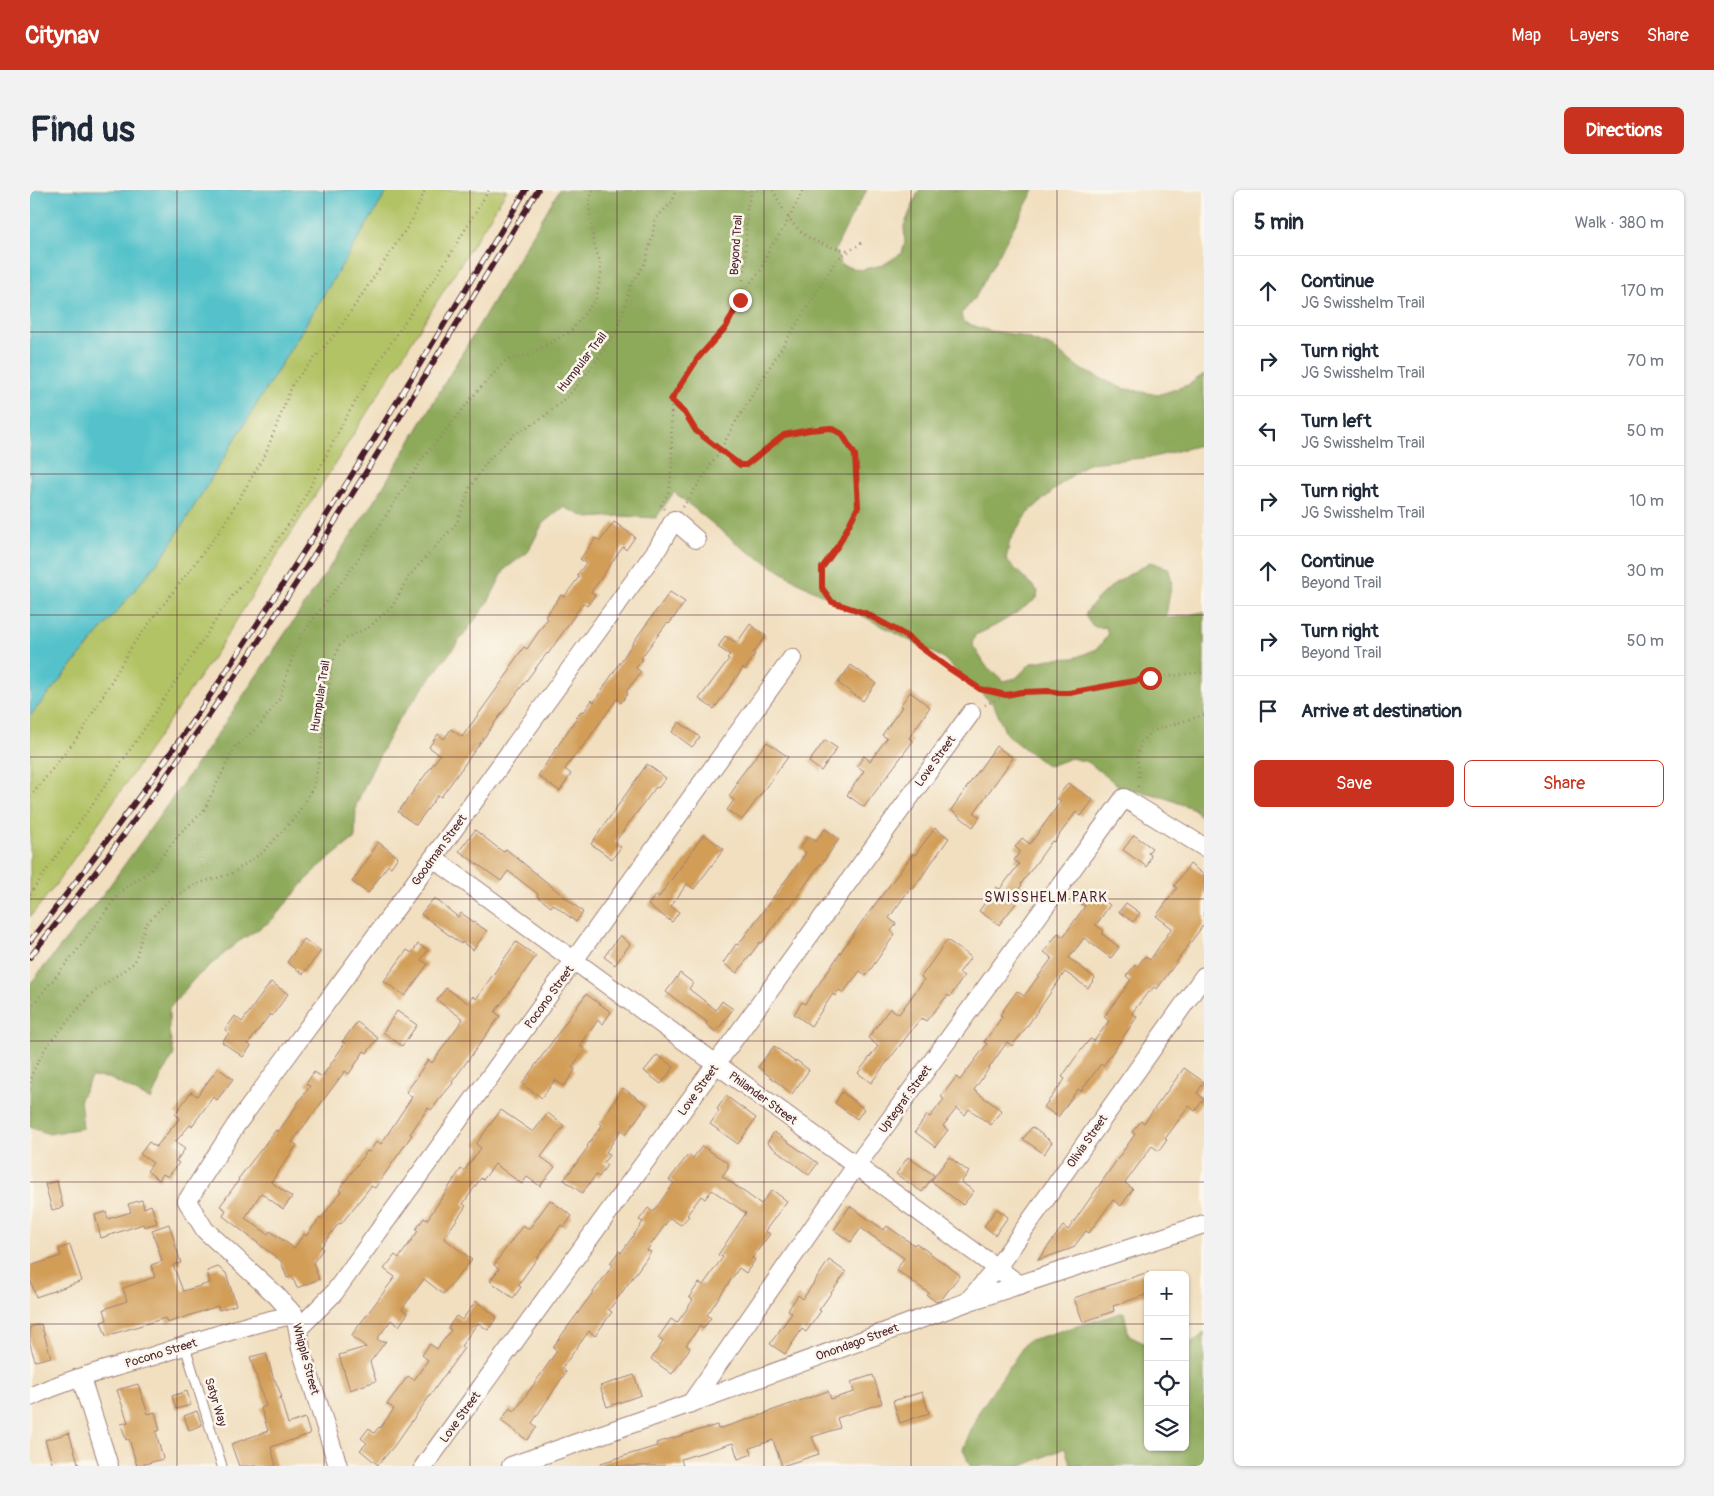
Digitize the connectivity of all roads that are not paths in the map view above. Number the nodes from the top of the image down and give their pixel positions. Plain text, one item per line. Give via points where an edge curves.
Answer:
1 (696, 539) dead end
2 (792, 658) dead end
3 (971, 713) road end
4 (1204, 846) edge
5 (433, 858) junction
6 (574, 962) junction
7 (1204, 976) edge
8 (716, 1064) junction
9 (856, 1166) junction
10 (187, 1202) joint
11 (1204, 1224) edge
12 (996, 1268) junction
13 (1020, 1285) junction
14 (967, 1302) junction
15 (296, 1322) junction
16 (185, 1346) junction
17 (81, 1378) junction
18 (30, 1397) edge
19 (691, 1403) junction
20 (109, 1466) edge
21 (222, 1466) edge
22 (338, 1466) edge
23 (424, 1466) edge
24 (511, 1466) edge

1 - 5 street, Goodman Street via 674,520 658,548
2 - 6 street, Pocono Street
3 - 8 street, Love Street
4 - 9 street, Uptegraf Street via 1128,801
5 - 6 street, Philander Street
5 - 10 street, Goodman Street via 236,1126
6 - 8 street, Philander Street
6 - 15 street, Pocono Street via 334,1293
7 - 12 street, Olivia Street
8 - 9 street, Philander Street
8 - 23 street, Love Street
9 - 12 street, Philander Street
9 - 19 street, Uptegraf Street
10 - 15 street, Whipple Street via 205,1230 276,1295
11 - 13 street, Onondago Street
12 - 13 street, Philander Street
12 - 14 street, Olivia Street
13 - 14 street, Onondago Street
14 - 19 street, Onondago Street
15 - 16 street, Pocono Street via 275,1318
15 - 22 street, Whipple Street via 301,1349
16 - 17 street, Pocono Street
16 - 21 lane, Satyr Way
17 - 18 street, Pocono Street
17 - 20 street
19 - 24 street, Onondago Street

